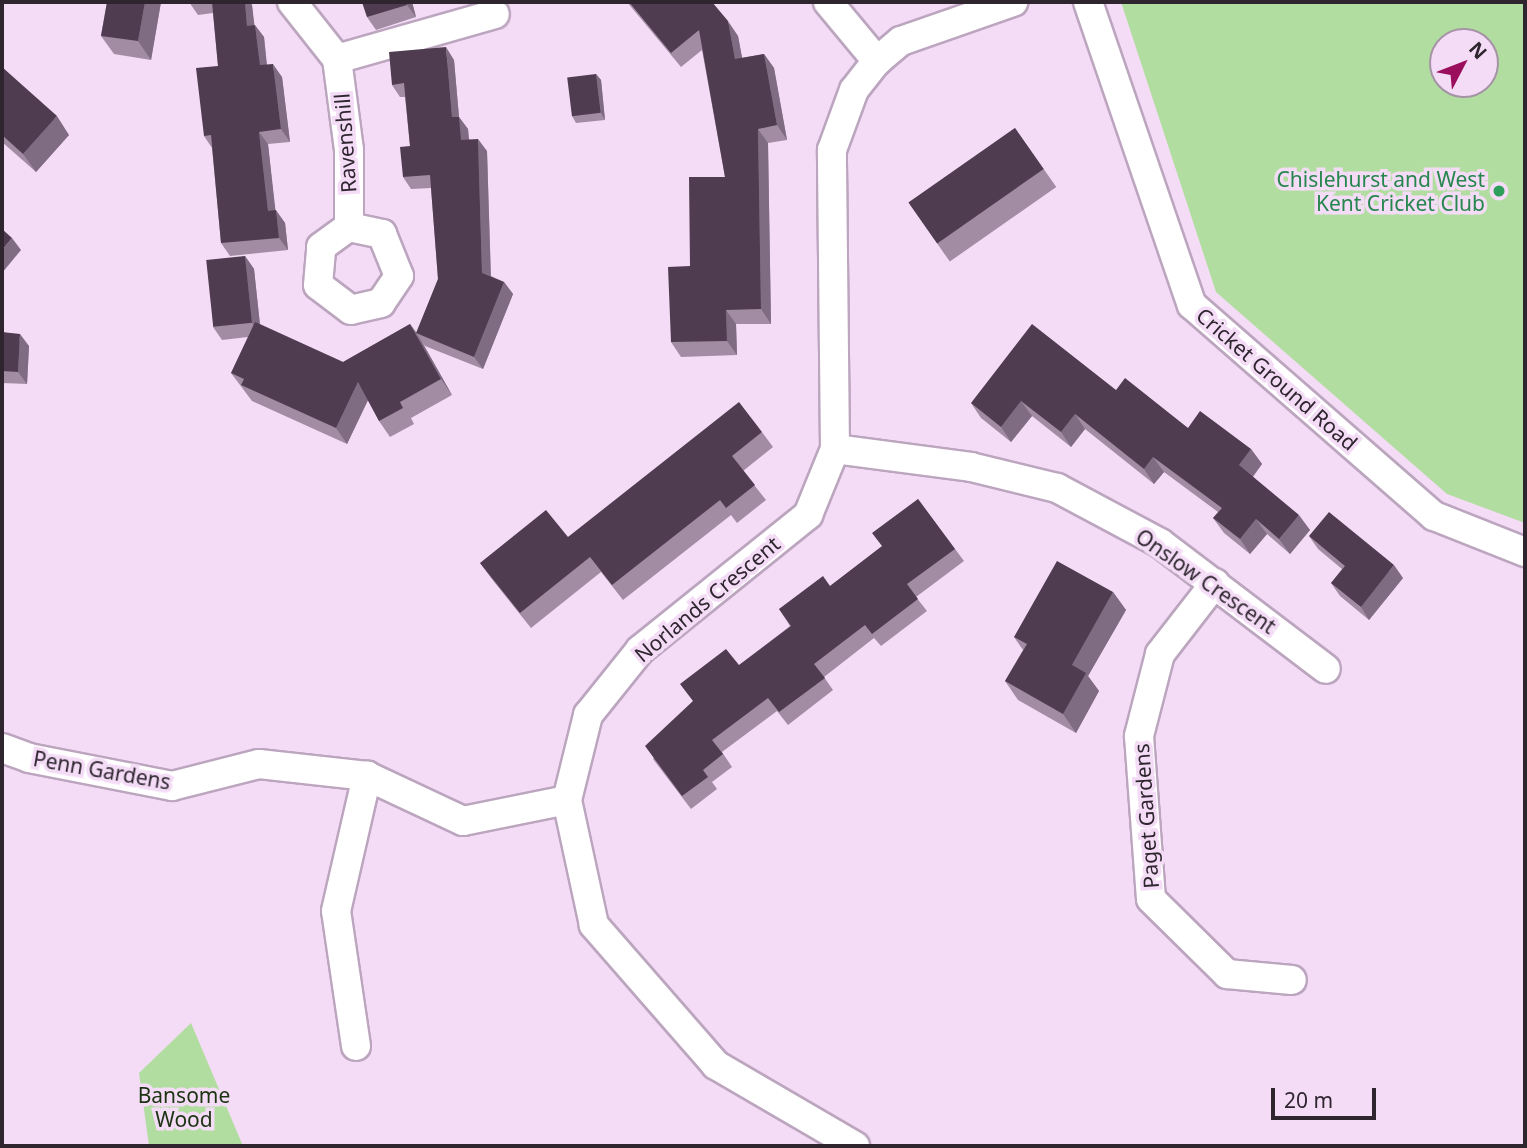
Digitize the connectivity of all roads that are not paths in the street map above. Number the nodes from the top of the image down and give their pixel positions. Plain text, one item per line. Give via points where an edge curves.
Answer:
1 (292, 2) edge
2 (828, 2) edge
3 (1013, 2) edge
4 (1088, 2) edge
5 (495, 14) dead end
6 (337, 59) junction
7 (877, 61) junction
8 (349, 226) dead end
9 (835, 449) junction
10 (1525, 552) edge
11 (1215, 583) junction
12 (1326, 669) dead end
13 (2, 748) edge
14 (367, 776) junction
15 (567, 800) junction
16 (1292, 980) dead end
17 (356, 1046) dead end
18 (855, 1146) edge

1 - 6 street
2 - 7 street
3 - 7 street, Norlands Crescent via 901,41
4 - 10 street, Cricket Ground Road via 1192,305 1434,516
5 - 6 street
6 - 8 street, Ravenshill via 349,150
7 - 9 street, Norlands Crescent via 855,90 832,150
9 - 11 street, Onslow Crescent via 971,467 1057,488 1160,543
9 - 15 street, Norlands Crescent via 808,516 640,650 588,715
11 - 12 street, Onslow Crescent
11 - 16 street, Paget Gardens via 1160,654 1139,736 1151,898 1227,974
13 - 14 street, Penn Gardens via 29,758 172,786 258,764
14 - 15 street, Penn Gardens via 463,821
14 - 17 street via 336,911
15 - 18 street, Norlands Crescent via 594,925 716,1065

